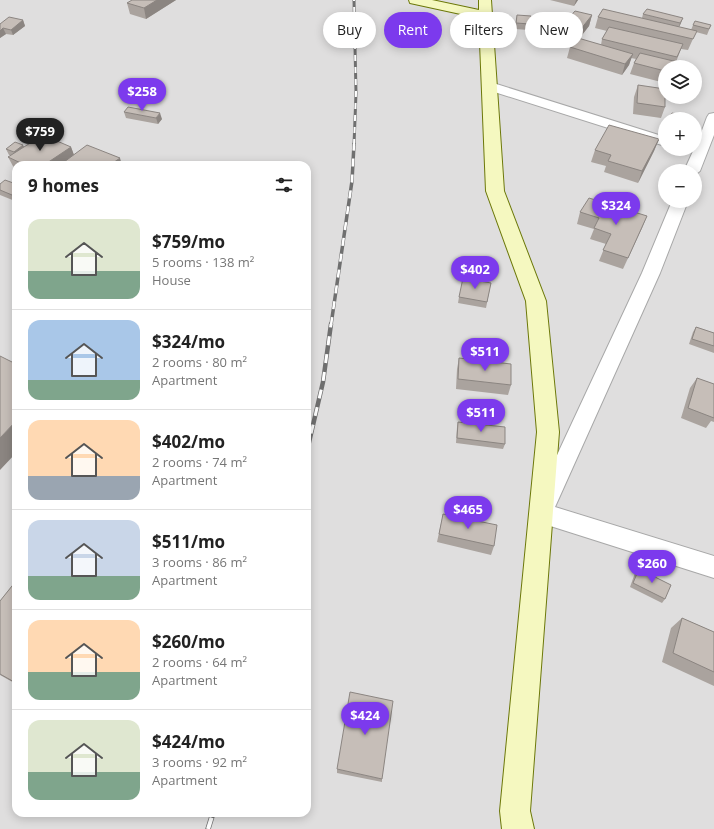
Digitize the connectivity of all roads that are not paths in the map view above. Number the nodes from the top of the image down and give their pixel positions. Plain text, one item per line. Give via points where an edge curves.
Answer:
1 (415, 0) edge
2 (486, 8) edge
3 (490, 86) junction
4 (714, 116) edge
5 (702, 136) edge
6 (658, 140) edge
7 (702, 153) edge
8 (714, 156) edge
9 (677, 208) edge
10 (540, 513) junction
11 (714, 567) edge
12 (518, 829) edge

1 - 2 street
2 - 3 street
3 - 6 street
3 - 10 street via 495,190 536,302 548,432
4 - 5 street
7 - 8 street
9 - 10 street via 651,273
10 - 11 street
10 - 12 street via 515,811

